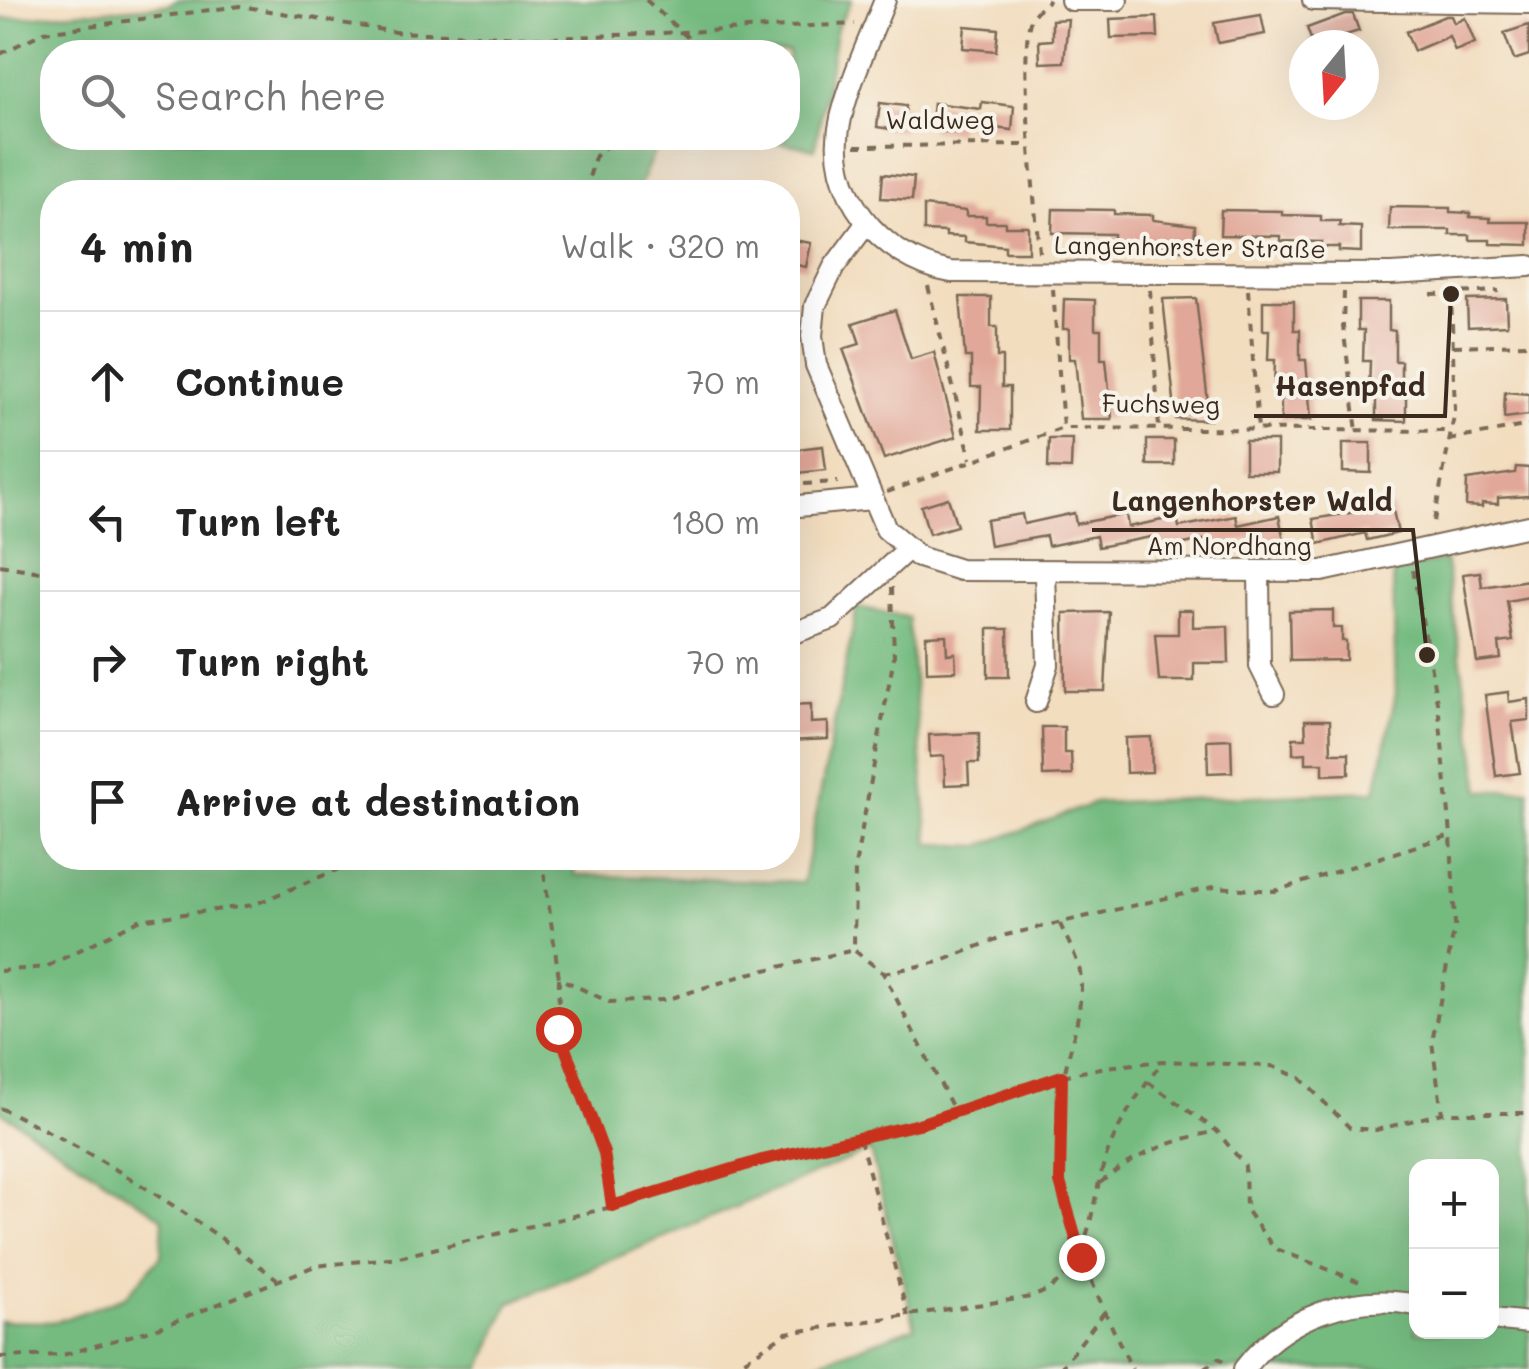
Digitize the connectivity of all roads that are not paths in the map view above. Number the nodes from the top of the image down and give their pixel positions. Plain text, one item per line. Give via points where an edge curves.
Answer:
1 (884, 0) edge
2 (1070, 0) edge
3 (1117, 0) edge
4 (1313, 0) edge
5 (1337, 0) edge
6 (1503, 2) edge
7 (1529, 3) edge
8 (866, 224) junction
9 (1529, 266) edge
10 (877, 496) junction
11 (800, 506) edge
12 (1529, 526) edge
13 (908, 549) junction
14 (1045, 572) junction
15 (1259, 572) junction
16 (800, 632) edge
17 (1274, 694) dead end
18 (1036, 702) dead end
19 (1409, 1304) edge
20 (1499, 1320) edge
21 (1529, 1323) edge
22 (1242, 1369) edge

1 - 8 street, Waldweg via 839,139 844,178
2 - 3 street
4 - 5 street
5 - 6 street
6 - 7 street
8 - 9 street, Langenhorster Straße via 906,256 950,272 1391,274
8 - 10 street, Am Nordhang via 815,306 812,336 816,366
10 - 11 street
10 - 13 street, Am Nordhang via 886,529
12 - 15 street, Am Nordhang via 1376,563
13 - 14 street, Am Nordhang via 960,570
13 - 16 street via 832,620
14 - 15 street, Am Nordhang
14 - 18 street via 1048,665
15 - 17 street via 1260,666
19 - 22 street via 1328,1310 1297,1322
20 - 21 street

